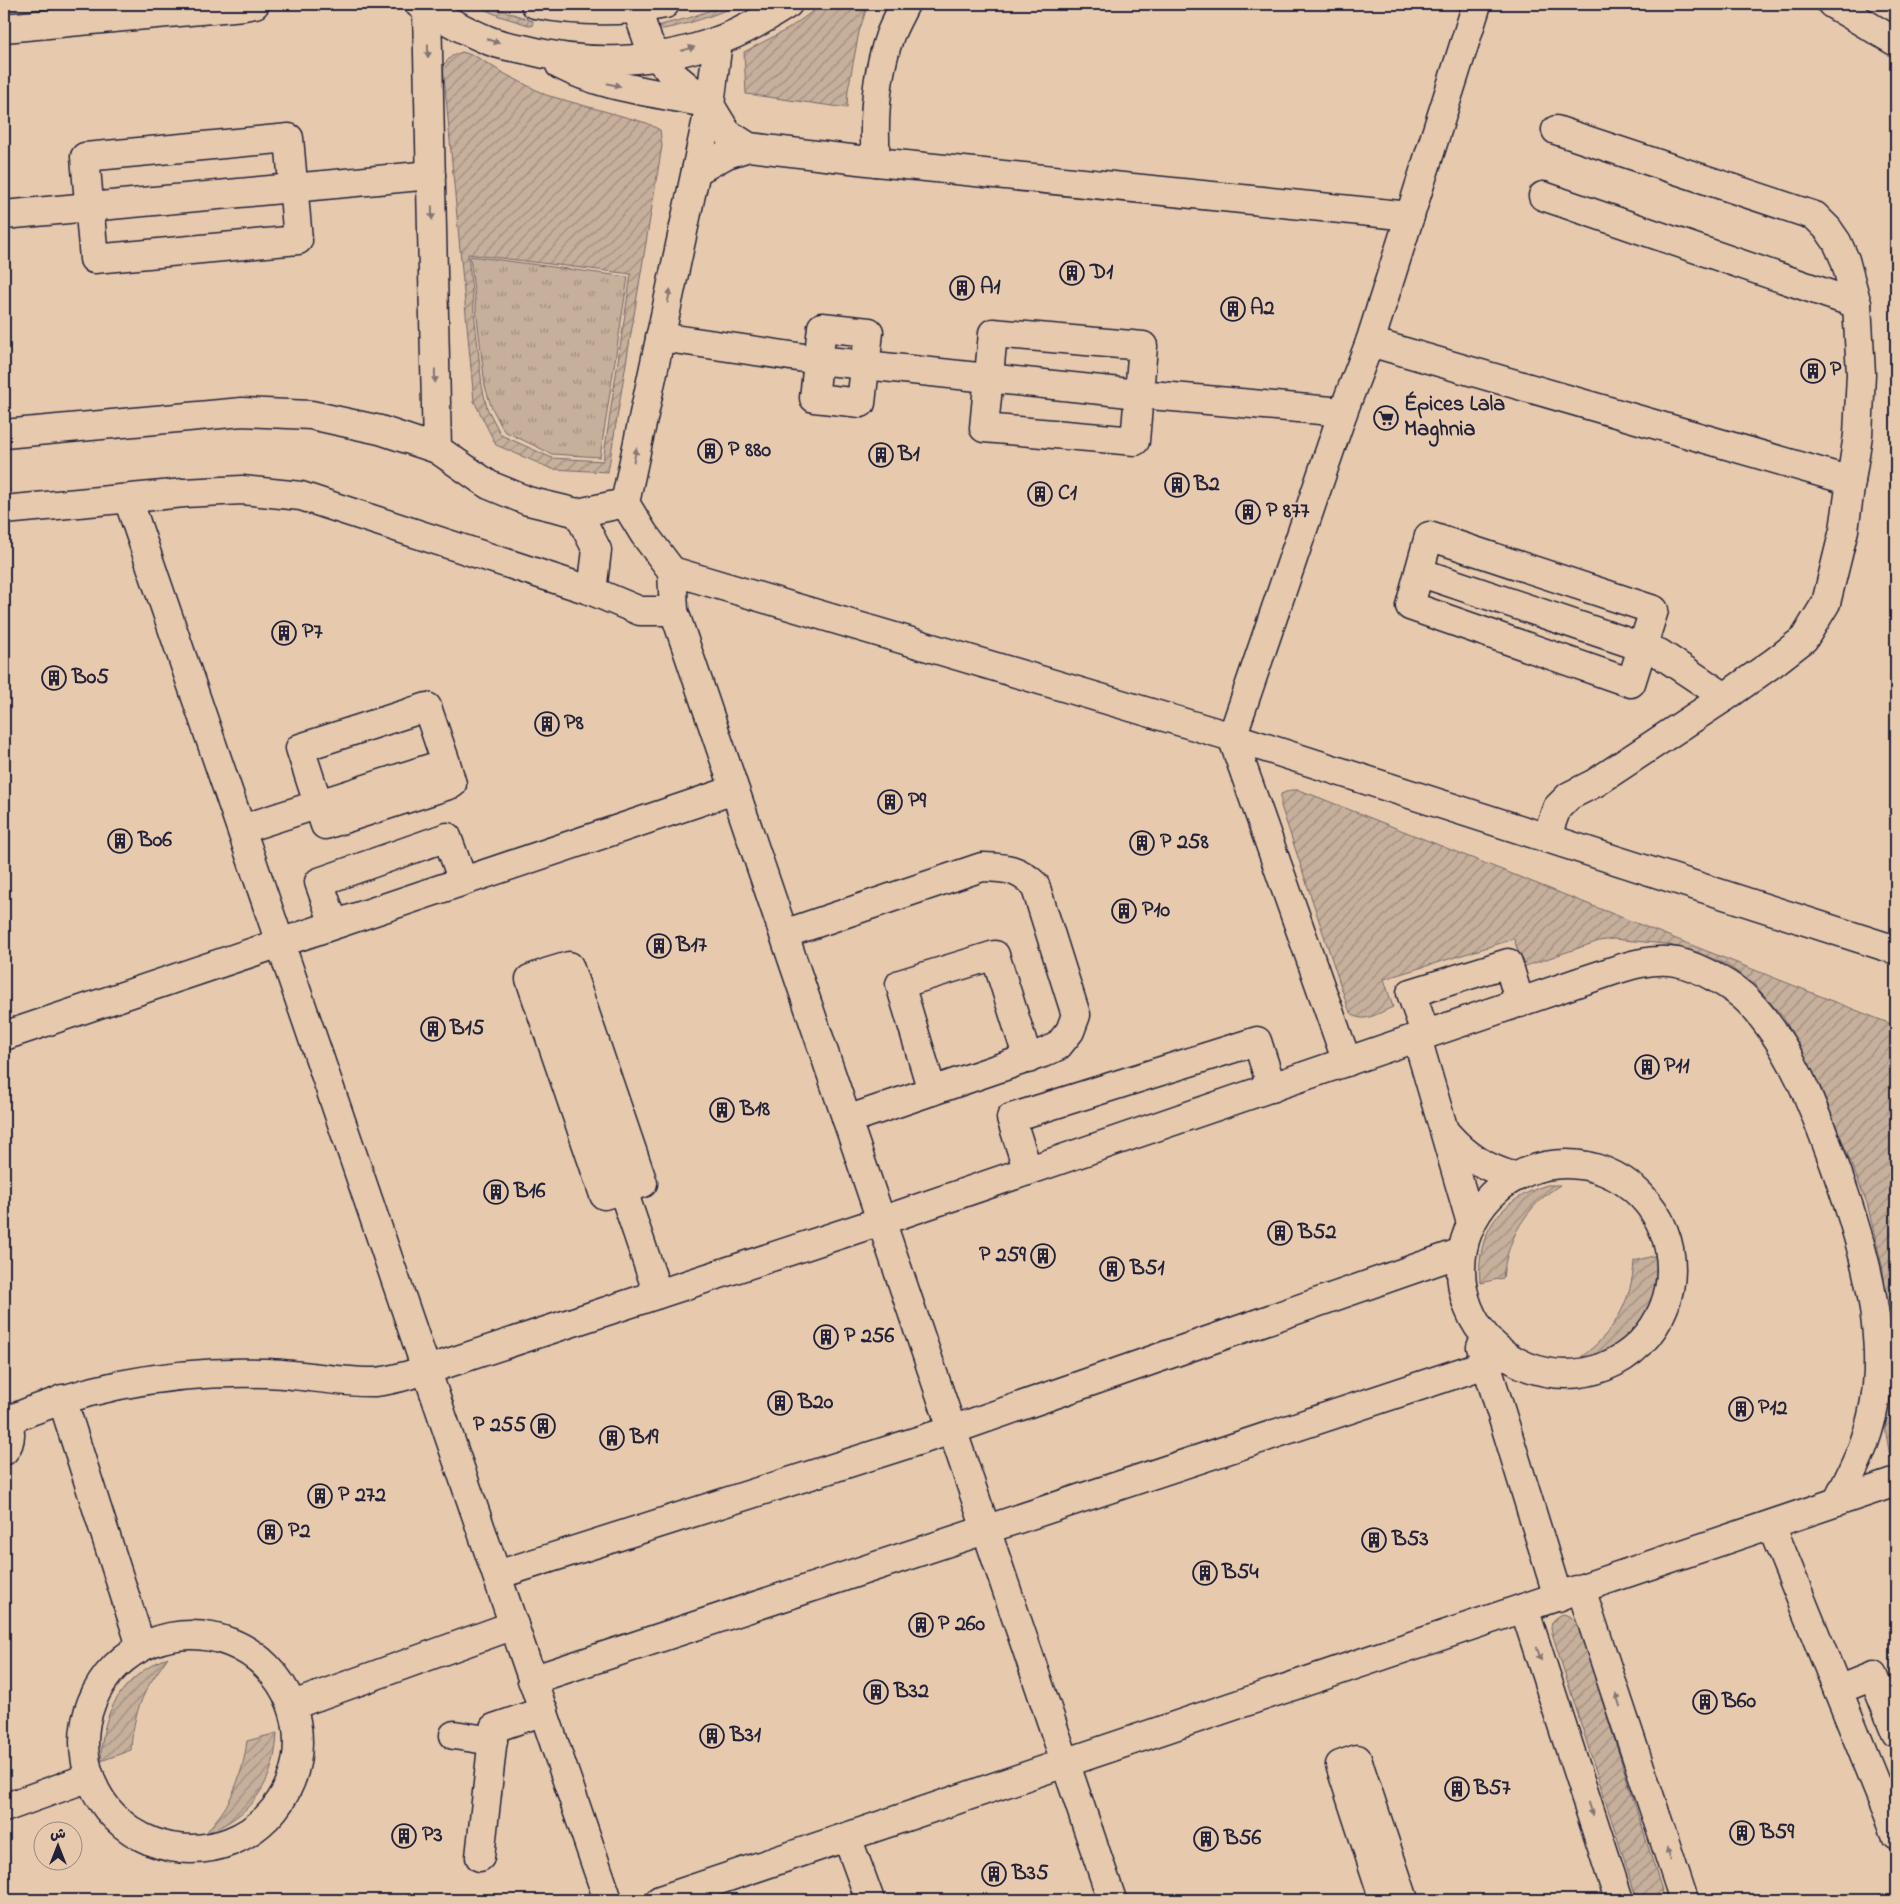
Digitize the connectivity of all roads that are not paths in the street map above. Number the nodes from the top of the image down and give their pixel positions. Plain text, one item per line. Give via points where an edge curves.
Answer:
1 (535, 4) edge
2 (665, 4) edge
3 (788, 4) edge
4 (905, 4) edge
5 (1477, 4) edge
6 (1832, 4) edge
7 (248, 5) edge
8 (426, 5) edge
9 (637, 10) junction
10 (4, 28) edge
11 (718, 41) junction
12 (1896, 42) edge
13 (537, 53) junction
14 (657, 56) junction
15 (710, 105) junction
16 (1556, 130) dead end
17 (749, 147) junction
18 (876, 162) junction
19 (696, 171) junction
20 (431, 175) junction
21 (294, 188) junction
22 (1543, 196) dead end
23 (89, 207) junction
24 (4, 215) edge
25 (1410, 216) junction
26 (1857, 304) junction
27 (660, 337) junction
28 (1370, 342) junction
29 (818, 360) junction
30 (866, 364) junction
31 (989, 378) junction
32 (1139, 394) junction
33 (1343, 412) junction
34 (4, 434) edge
35 (436, 449) junction
36 (1851, 481) junction
37 (128, 499) junction
38 (625, 503) junction
39 (4, 510) edge
40 (578, 512) junction
41 (672, 571) junction
42 (1420, 572) junction
43 (592, 591) junction
44 (674, 611) junction
45 (1642, 647) junction
46 (1725, 697) junction
47 (1232, 737) junction
48 (734, 790) junction
49 (318, 804) junction
50 (242, 829) junction
51 (1546, 838) junction
52 (463, 881) junction
53 (334, 924) junction
54 (784, 934) junction
55 (281, 942) junction
56 (1896, 950) edge
57 (1520, 1003) junction
58 (4, 1036) edge
59 (1422, 1036) junction
60 (1028, 1058) junction
61 (1347, 1062) junction
62 (1272, 1088) junction
63 (932, 1091) junction
64 (847, 1120) junction
65 (1446, 1133) junction
66 (1028, 1171) junction
67 (1516, 1177) junction
68 (622, 1189) junction
69 (881, 1221) junction
70 (1471, 1223) junction
71 (1462, 1252) junction
72 (658, 1294) junction
73 (1471, 1315) junction
74 (1486, 1364) junction
75 (427, 1370) junction
76 (62, 1399) junction
77 (6, 1421) edge
78 (952, 1430) junction
79 (4, 1451) edge
80 (1896, 1482) edge
81 (1837, 1502) junction
82 (1771, 1525) junction
83 (986, 1530) junction
84 (497, 1575) junction
85 (1569, 1593) junction
86 (1524, 1608) junction
87 (514, 1625) junction
88 (141, 1646) junction
89 (532, 1680) junction
90 (1838, 1690) junction
91 (293, 1706) junction
92 (544, 1712) junction
93 (1896, 1734) edge
94 (454, 1735) dead end
95 (493, 1741) junction
96 (1065, 1763) junction
97 (1340, 1765) junction
98 (90, 1777) junction
99 (4, 1808) edge
100 (1896, 1834) edge
101 (847, 1837) junction
102 (480, 1857) dead end
103 (608, 1900) edge
104 (660, 1900) edge
105 (870, 1900) edge
106 (1112, 1900) edge
107 (1365, 1900) edge
108 (1384, 1900) edge
109 (1404, 1900) edge
110 (1619, 1900) edge
111 (1684, 1900) edge

1 - 9 street via 599,12
2 - 9 street
3 - 11 street via 760,22
4 - 18 street via 890,34 882,66 874,132
5 - 25 street
6 - 12 street
7 - 10 street
8 -> 13 street via 450,23 492,42
8 -> 20 street
9 - 14 street
14 -> 11 street
11 - 15 street
13 - 14 street via 582,60
13 -> 15 street via 603,83
14 - 15 street via 672,74
15 - 17 street via 727,133
15 - 19 street
16 - 26 street via 1815,216 1837,242
17 - 18 street
17 - 19 street via 727,154
18 - 25 street
27 -> 19 street
20 - 21 street
20 -> 35 street
21 - 23 street
21 - 23 street via 289,138 85,156
21 - 23 street via 298,240 94,259
22 - 26 street
23 - 24 street
25 - 28 street
26 - 36 street via 1861,374 1858,435
27 - 29 street
38 -> 27 street
28 - 33 street
28 - 36 street
29 - 30 street via 822,326 869,332
29 - 30 street via 814,398 861,403
30 - 31 street
31 - 32 street
31 - 32 street via 993,333 1143,346
31 - 32 street via 984,428 1135,441
32 - 33 street
33 - 47 street
34 - 35 street via 242,412 311,415 380,430
35 - 40 street via 489,485 528,501
36 - 46 street via 1844,530 1826,603 1804,639
37 - 39 street
37 - 43 street via 242,490 301,496
37 - 50 street
38 - 40 street
38 - 41 street
40 - 43 street via 597,550
41 - 44 street
41 - 47 street
42 - 45 street
42 - 45 street via 1410,606 1630,683
42 - 45 street via 1429,536 1654,610
43 - 44 street via 640,611
44 - 48 street
45 - 46 street via 1660,653
46 - 51 street via 1595,783 1569,796 1557,808
47 - 51 street
47 - 61 street
48 - 52 street
48 - 54 street
49 - 49 street via 324,825 452,784 427,707 300,748
49 - 50 street
50 - 55 street
51 - 56 street
52 - 53 street
52 - 53 street via 447,837 319,882
53 - 55 street
54 - 60 street via 982,867 1024,874 1035,884 1076,1015 1070,1031 1058,1046
54 - 64 street
55 - 58 street
55 - 75 street
57 - 59 street
57 - 59 street via 1508,963 1411,993
57 - 81 street via 1642,962 1677,962 1713,976 1748,1001 1777,1038 1803,1083 1846,1195 1872,1301 1877,1384 1871,1425 1859,1460
59 - 61 street
59 - 65 street
60 - 63 street
60 - 63 street via 995,955 900,984
61 - 62 street
62 - 66 street
62 - 66 street via 1257,1041 1011,1118
63 - 64 street
64 - 69 street
65 - 67 street via 1476,1162
65 - 70 street
66 - 69 street
67 - 70 street via 1490,1196
67 - 73 street via 1546,1166 1578,1165 1609,1174 1636,1191 1656,1215 1668,1245 1671,1277 1663,1308 1647,1336 1623,1357 1594,1370 1561,1373 1530,1367 1509,1356 1490,1342
68 - 68 street via 604,1195 530,979 569,966 643,1183
68 - 72 street
69 - 72 street
69 - 78 street
70 - 71 street
71 - 73 street via 1462,1285
71 - 78 street
72 - 75 street
73 - 74 street
74 - 83 street
74 - 85 street
75 - 76 street via 376,1382 268,1373 208,1373 149,1379
75 - 84 street
76 - 77 street
76 - 88 street
77 - 79 street via 11,1436
78 - 83 street
78 - 84 street
80 - 81 street
81 - 82 street
82 - 85 street
82 - 90 street
83 - 89 street
83 - 96 street
84 - 87 street
85 - 86 street
111 -> 85 street
86 - 96 street
86 -> 110 street
87 - 89 street
87 - 91 street
88 - 91 street via 185,1634 230,1642 244,1648 269,1667
88 - 98 street via 116,1664 97,1689 91,1703 86,1718 84,1747
89 - 92 street
90 - 93 street via 1873,1676
90 - 100 street
91 - 98 street via 299,1751 285,1794 254,1828 227,1843 197,1849 166,1846 145,1838 114,1816 96,1792
92 - 95 street via 494,1728
92 - 103 street
94 - 95 street
95 - 102 street
96 - 101 street
96 - 106 street
97 - 107 street via 1322,1771
97 - 108 street
97 - 109 street via 1357,1759
98 - 99 street
101 - 104 street
101 - 105 street

